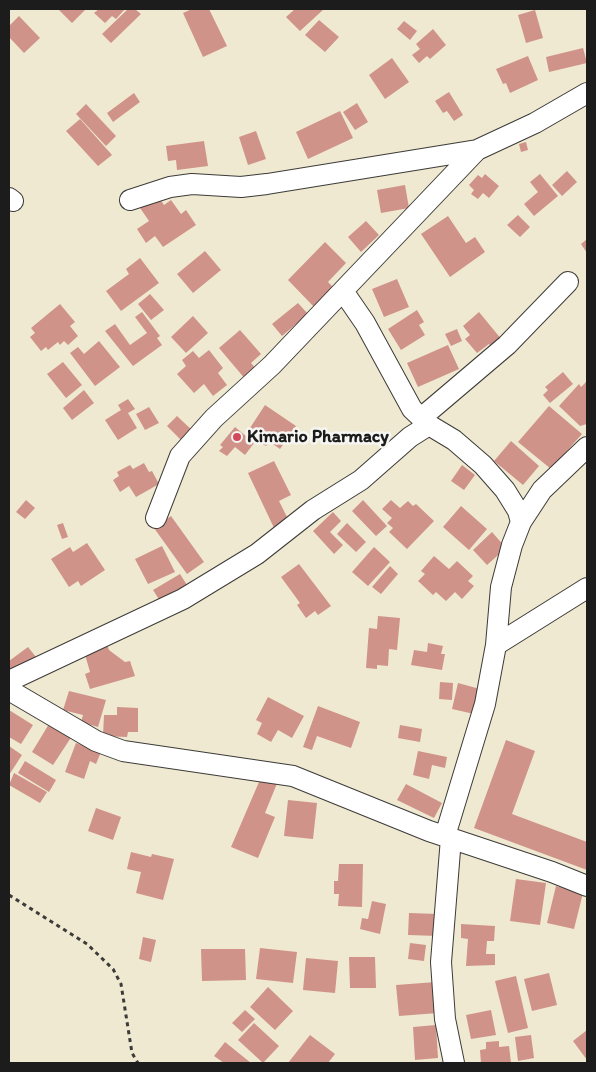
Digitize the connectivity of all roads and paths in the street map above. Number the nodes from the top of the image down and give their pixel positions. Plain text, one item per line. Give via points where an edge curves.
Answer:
1 (587, 93) edge
2 (477, 150) junction
3 (130, 200) dead end
4 (568, 282) dead end
5 (343, 290) junction
6 (425, 421) junction
7 (587, 447) edge
8 (156, 518) dead end
9 (521, 522) junction
10 (587, 588) edge
11 (496, 645) junction
12 (9, 681) edge
13 (9, 690) edge
14 (448, 837) junction
15 (587, 886) edge
16 (9, 895) edge
17 (138, 1063) edge
18 (454, 1063) edge

1 - 2 street via 535,123
2 - 3 street via 267,184 170,187
2 - 5 street
4 - 6 street via 507,345
5 - 6 street via 412,409
5 - 8 street via 180,456
6 - 9 street via 483,465 505,490 518,510
6 - 12 street via 361,480 313,510 257,554 192,594
7 - 9 street via 542,490
9 - 11 street via 501,587
10 - 11 street
11 - 14 street via 485,704
13 - 14 street via 96,741 123,751 292,776
14 - 15 street
14 - 18 street via 441,962 445,1019
16 - 17 path via 87,944 113,969 121,984 127,1033

